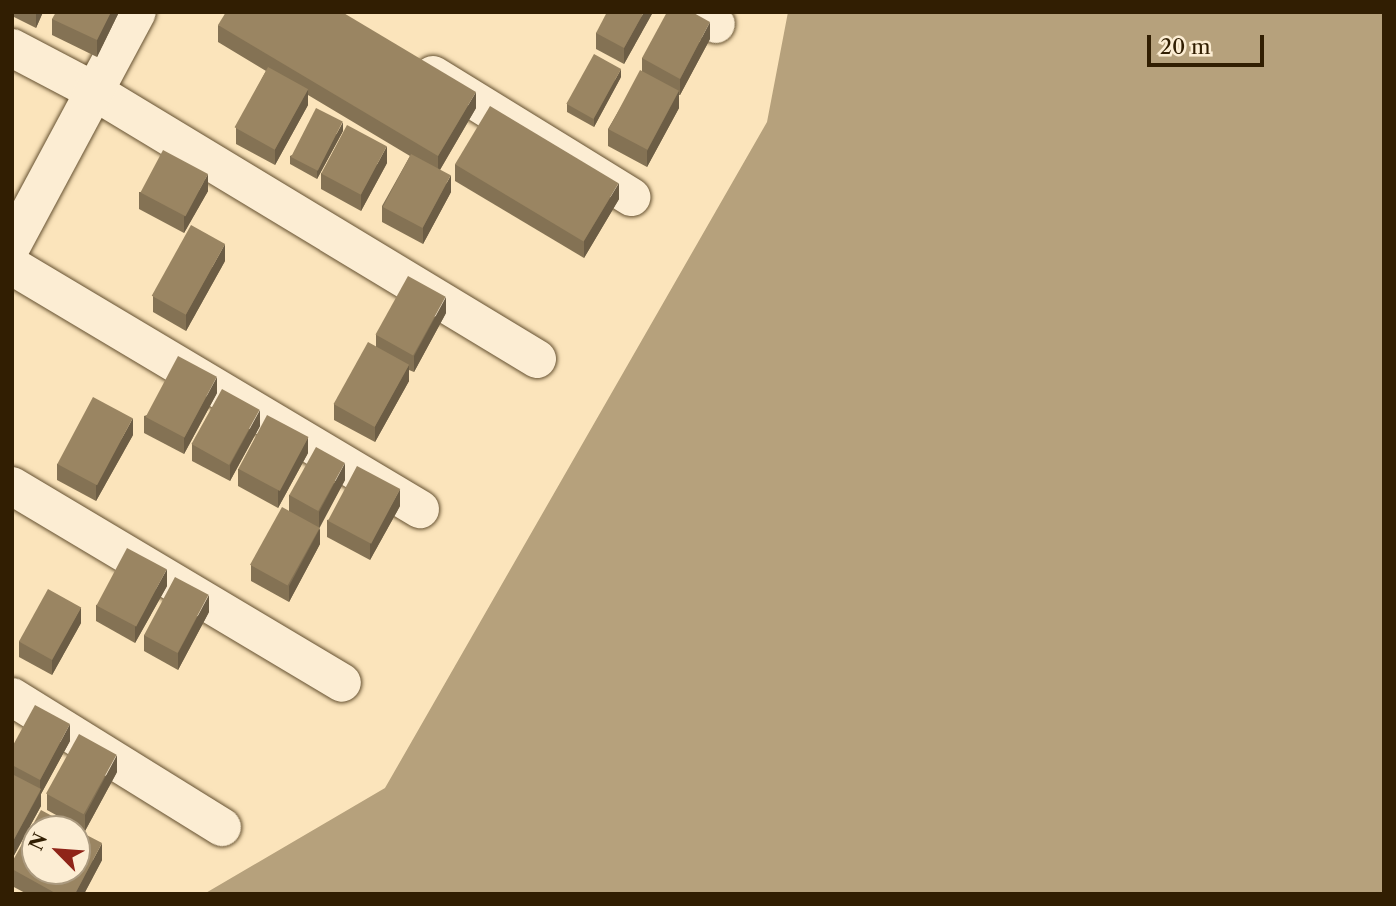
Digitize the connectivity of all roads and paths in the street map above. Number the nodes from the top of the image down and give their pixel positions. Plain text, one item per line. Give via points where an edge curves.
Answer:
1 (137, 12) edge
2 (12, 48) edge
3 (400, 55) edge
4 (92, 90) junction
5 (631, 197) dead end
6 (12, 245) edge
7 (12, 266) edge
8 (537, 359) dead end
9 (12, 486) edge
10 (420, 509) dead end
11 (342, 683) dead end
12 (12, 697) edge
13 (222, 827) dead end

1 - 4 street
2 - 4 street
3 - 5 street
4 - 6 street
4 - 8 street
7 - 10 street
9 - 11 street
12 - 13 street

